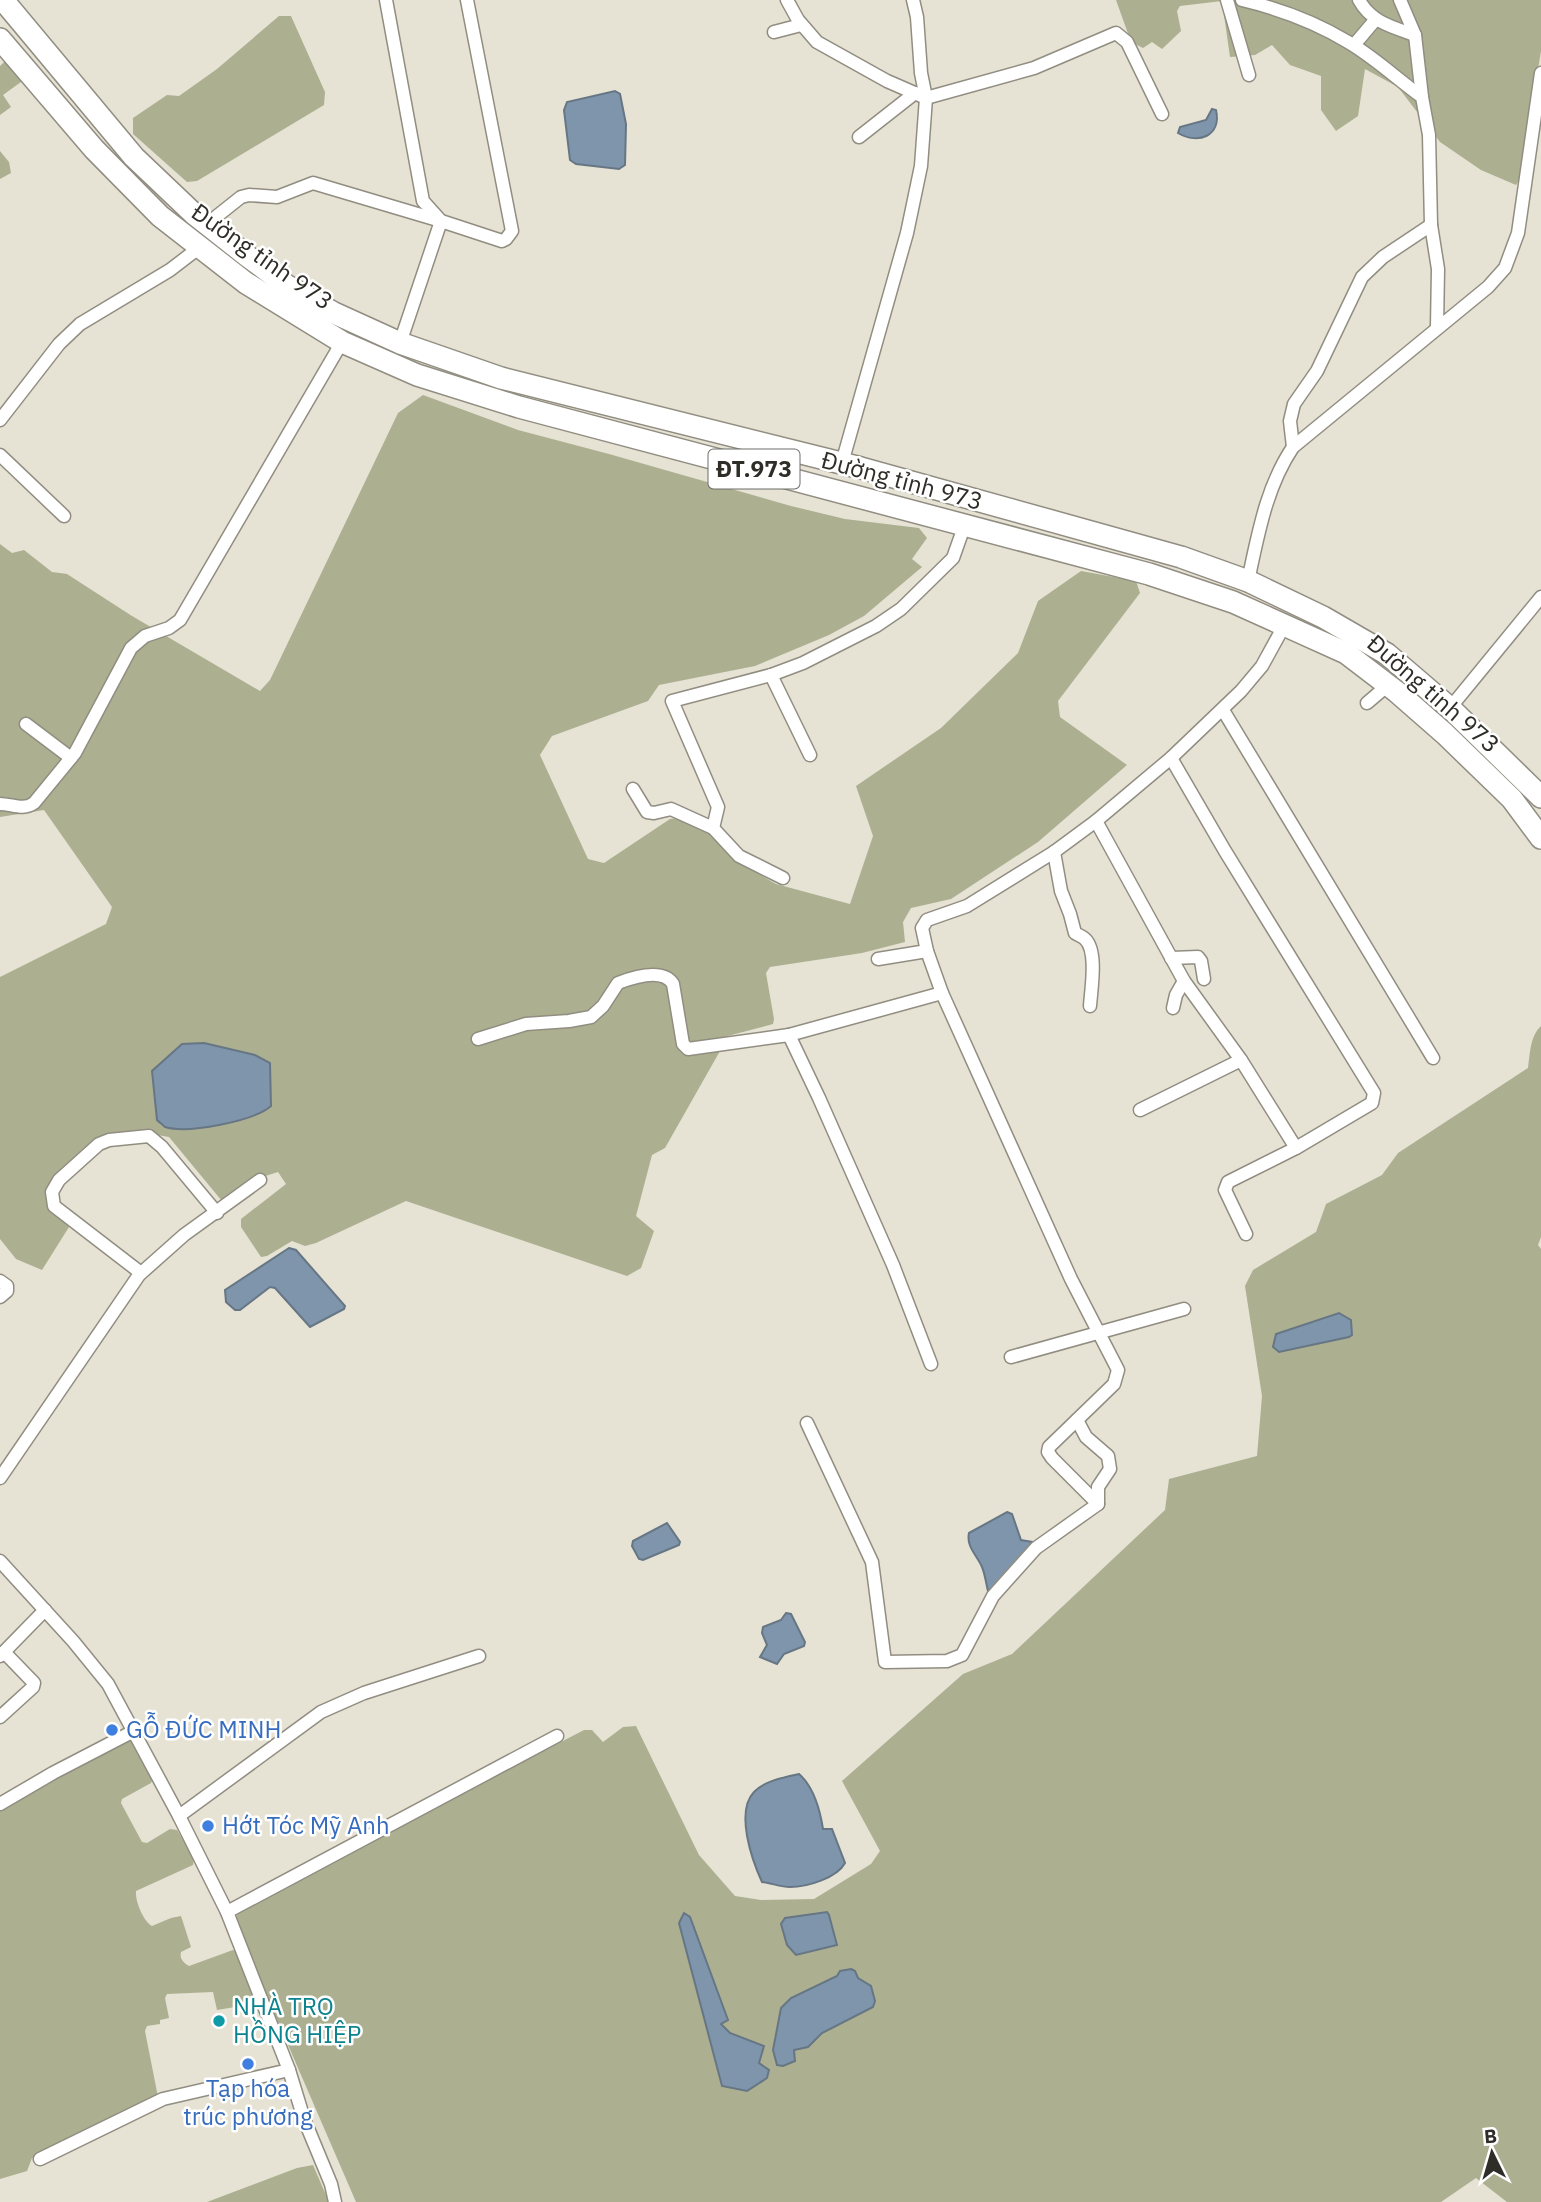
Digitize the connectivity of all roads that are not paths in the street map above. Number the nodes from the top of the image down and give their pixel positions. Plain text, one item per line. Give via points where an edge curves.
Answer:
1 (4, 0) edge
2 (386, 0) edge
3 (467, 0) edge
4 (787, 0) edge
5 (913, 0) edge
6 (1227, 0) edge
7 (1243, 0) edge
8 (1359, 0) edge
9 (1400, 0) edge
10 (1280, 5) edge
11 (1376, 19) junction
12 (801, 25) junction
13 (774, 32) dead end
14 (1415, 35) junction
15 (0, 39) edge
16 (1354, 45) junction
17 (1541, 73) edge
18 (1249, 75) dead end
19 (921, 95) junction
20 (1422, 97) junction
21 (1162, 114) dead end
22 (1537, 127) edge
23 (859, 137) dead end
24 (441, 221) junction
25 (207, 224) junction
26 (1432, 225) junction
27 (200, 247) junction
28 (1437, 327) junction
29 (342, 342) junction
30 (400, 343) junction
31 (0, 420) edge
32 (1293, 447) junction
33 (0, 455) edge
34 (842, 463) junction
35 (968, 499) junction
36 (64, 516) dead end
37 (965, 524) junction
38 (1248, 581) junction
39 (1541, 597) edge
40 (1285, 624) junction
41 (771, 675) junction
42 (1388, 685) junction
43 (1367, 703) dead end
44 (1450, 708) junction
45 (1223, 710) junction
46 (26, 724) dead end
47 (810, 755) dead end
48 (71, 758) junction
49 (1171, 758) junction
50 (633, 789) dead end
51 (1541, 797) edge
52 (0, 803) edge
53 (1096, 821) junction
54 (713, 828) junction
55 (1541, 838) edge
56 (1054, 852) junction
57 (783, 878) dead end
58 (927, 951) junction
59 (1171, 958) junction
60 (878, 959) dead end
61 (1204, 979) dead end
62 (1184, 981) junction
63 (942, 993) junction
64 (1090, 1006) dead end
65 (1173, 1008) dead end
66 (789, 1035) junction
67 (478, 1040) dead end
68 (1433, 1058) dead end
69 (1241, 1060) junction
70 (1140, 1111) dead end
71 (1296, 1148) junction
72 (260, 1180) dead end
73 (216, 1213) junction
74 (1246, 1234) dead end
75 (141, 1273) junction
76 (0, 1281) edge
77 (0, 1297) edge
78 (1184, 1309) dead end
79 (1097, 1333) junction
80 (1011, 1357) dead end
81 (931, 1364) dead end
82 (1077, 1420) junction
83 (807, 1423) dead end
84 (0, 1478) edge
85 (1098, 1504) junction
86 (0, 1561) edge
87 (46, 1609) junction
88 (2, 1654) edge
89 (479, 1656) dead end
90 (0, 1717) edge
91 (132, 1732) junction
92 (556, 1737) dead end
93 (0, 1804) edge
94 (178, 1816) junction
95 (226, 1912) junction
96 (289, 2070) junction
97 (40, 2160) dead end
98 (335, 2202) edge

1 - 25 main road, Đường tỉnh 973 / ĐT.973 via 134,157
2 - 24 street via 423,201
3 - 24 street via 512,231 506,239 496,240
4 - 12 street
5 - 19 street
6 - 18 street
7 - 10 street
8 - 11 street
9 - 14 street
10 - 16 street
11 - 14 street
11 - 16 street
12 - 13 street
12 - 19 street via 826,48
14 - 20 street
15 - 27 main road, Đường tỉnh 973 / ĐT.973 via 94,149 160,216
16 - 20 street
17 - 22 street
19 - 21 street via 1034,68 1116,33 1126,42
19 - 23 street
19 - 34 street via 921,166 907,233
20 - 26 street via 1429,135
22 - 28 street via 1518,233 1505,268
24 - 25 street via 313,183 277,197 241,197
24 - 30 street
25 - 30 main road, Đường tỉnh 973 / ĐT.973 via 286,285
26 - 28 street via 1438,269
26 - 32 street via 1383,257 1362,277 1317,371 1294,404 1290,421
27 - 29 main road, Đường tỉnh 973 / ĐT.973 via 246,283
27 - 31 street via 80,324
28 - 32 street
29 - 37 main road, Đường tỉnh 973 / ĐT.973 via 417,375 519,407
29 - 48 street via 180,620 131,648
30 - 34 main road, Đường tỉnh 973 / ĐT.973 via 501,378
32 - 38 street via 1263,512
33 - 36 street
34 - 35 main road, Đường tỉnh 973 / ĐT.973
35 - 37 main road
35 - 38 main road, Đường tỉnh 973 / ĐT.973 via 1181,557
37 - 40 main road, Đường tỉnh 973 / ĐT.973 via 1149,574
37 - 41 street via 953,558 901,609 842,644
38 - 44 main road, Đường tỉnh 973 / ĐT.973 via 1387,654
39 - 44 street
40 - 42 main road, Đường tỉnh 973 / ĐT.973 via 1346,653
40 - 45 street via 1262,666
41 - 47 street
41 - 54 street via 672,701 718,807
42 - 43 street
42 - 55 main road, Đường tỉnh 973 / ĐT.973 via 1512,799
44 - 51 main road, Đường tỉnh 973 / ĐT.973
45 - 49 street
45 - 68 street
46 - 48 street
48 - 52 street via 29,807
49 - 53 street
49 - 71 street via 1374,1093 1372,1103
50 - 54 street via 647,812 671,809
53 - 56 street
53 - 59 street
54 - 57 street via 739,856
56 - 58 street via 967,906 927,920 922,933
56 - 64 street via 1060,891 1075,933 1086,939 1091,953
58 - 60 street
58 - 63 street
59 - 61 street via 1198,957
59 - 62 street
62 - 65 street
62 - 69 street
63 - 66 street
63 - 79 street
66 - 67 street via 688,1049 683,1044 673,984 667,977 655,975 618,983 591,1017 526,1024
66 - 81 street via 893,1265
69 - 70 street
69 - 71 street
71 - 74 street via 1228,1182 1225,1190
72 - 73 street
73 - 75 street
73 - 75 street via 149,1136 99,1144 59,1180 52,1192 54,1206
75 - 84 street
76 - 77 street via 7,1286
78 - 79 street
79 - 80 street
79 - 82 street via 1118,1377
82 - 85 street via 1086,1437 1108,1456 1110,1469 1098,1487
82 - 85 street via 1054,1440 1048,1452
83 - 85 street via 872,1562 885,1662 947,1661 962,1655 993,1597 1036,1548
86 - 87 street
87 - 88 street
87 - 91 street via 108,1684
88 - 90 street via 34,1683
89 - 94 street via 364,1693 321,1712
91 - 93 street
91 - 94 street
92 - 95 street
94 - 95 street
95 - 96 street
96 - 97 street via 163,2099
96 - 98 street

